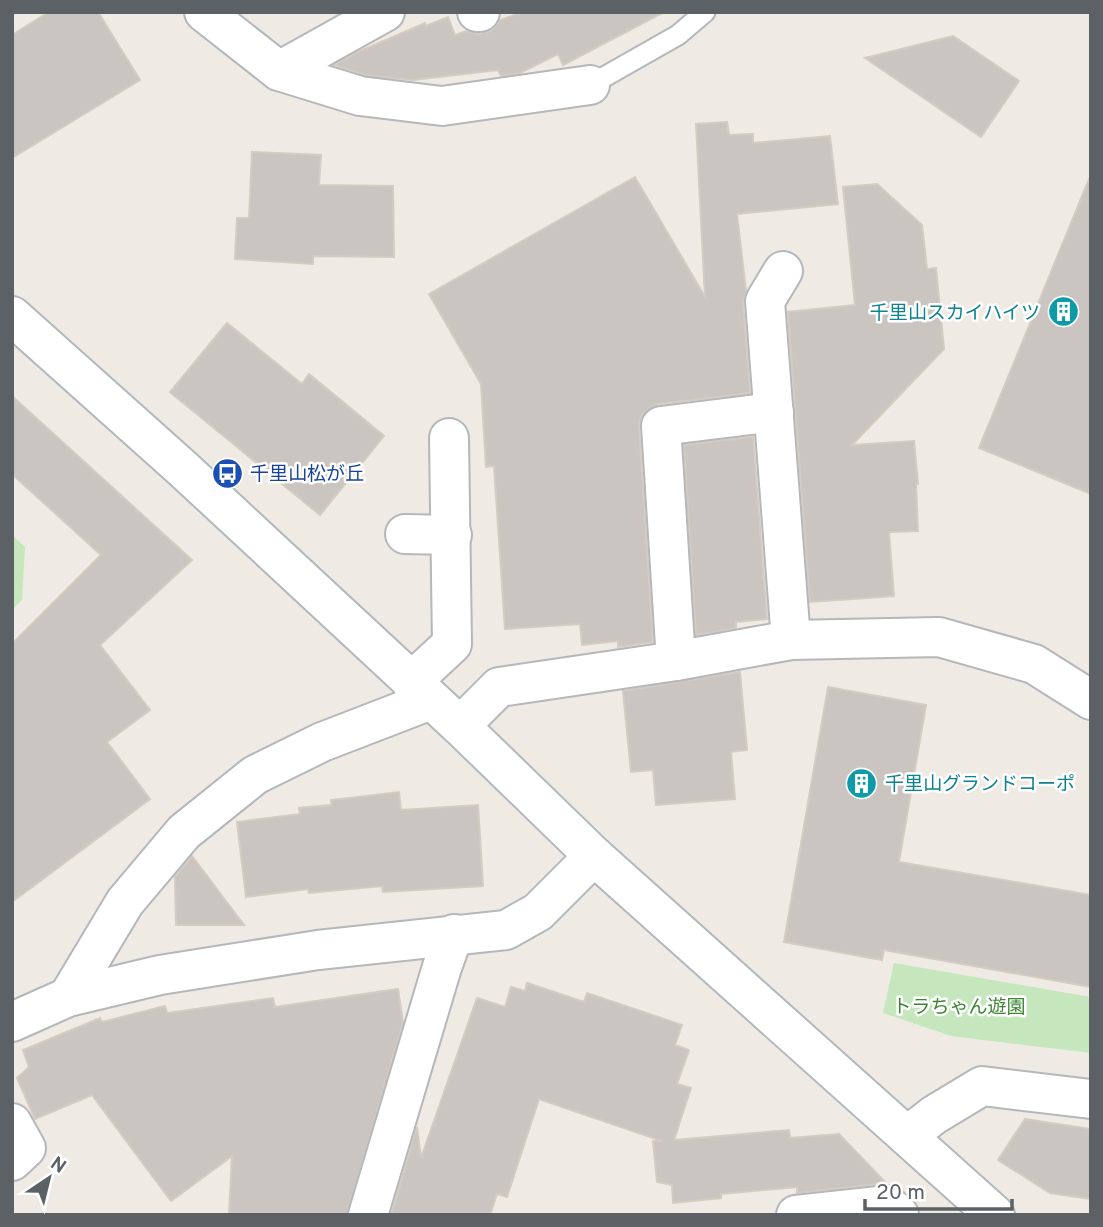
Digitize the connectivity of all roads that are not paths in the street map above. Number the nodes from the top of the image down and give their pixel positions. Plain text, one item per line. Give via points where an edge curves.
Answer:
1 (204, 12) edge
2 (385, 12) edge
3 (705, 12) edge
4 (279, 71) junction
5 (590, 85) joint
6 (783, 271) dead end
7 (12, 316) edge
8 (774, 412) junction
9 (449, 438) dead end
10 (405, 534) dead end
11 (452, 535) junction
12 (791, 640) junction
13 (676, 661) junction
14 (421, 691) junction
15 (1091, 700) edge
16 (460, 726) junction
17 (594, 856) junction
18 (454, 934) junction
19 (68, 997) junction
20 (12, 1022) edge
21 (1091, 1099) edge
22 (12, 1123) edge
23 (907, 1136) junction
24 (12, 1161) edge
25 (368, 1215) edge
26 (796, 1215) edge
27 (899, 1215) edge
28 (995, 1215) edge

1 - 4 street
2 - 4 street
3 - 5 lane via 678,35
4 - 5 street via 360,96 442,106
6 - 8 street via 765,301
7 - 14 street
8 - 12 street
8 - 13 street via 661,426
9 - 11 street
10 - 11 street
11 - 14 street via 453,644
12 - 13 street
12 - 15 street via 939,637 1034,664
13 - 16 street via 499,687
14 - 16 street
14 - 19 street via 255,775 184,832 125,902
16 - 17 street
17 - 18 street via 538,912 506,930
17 - 23 street
18 - 19 street via 160,975
18 - 25 street
19 - 20 street
21 - 23 street via 982,1086
22 - 24 street via 26,1148
23 - 28 street
26 - 27 street via 888,1205

